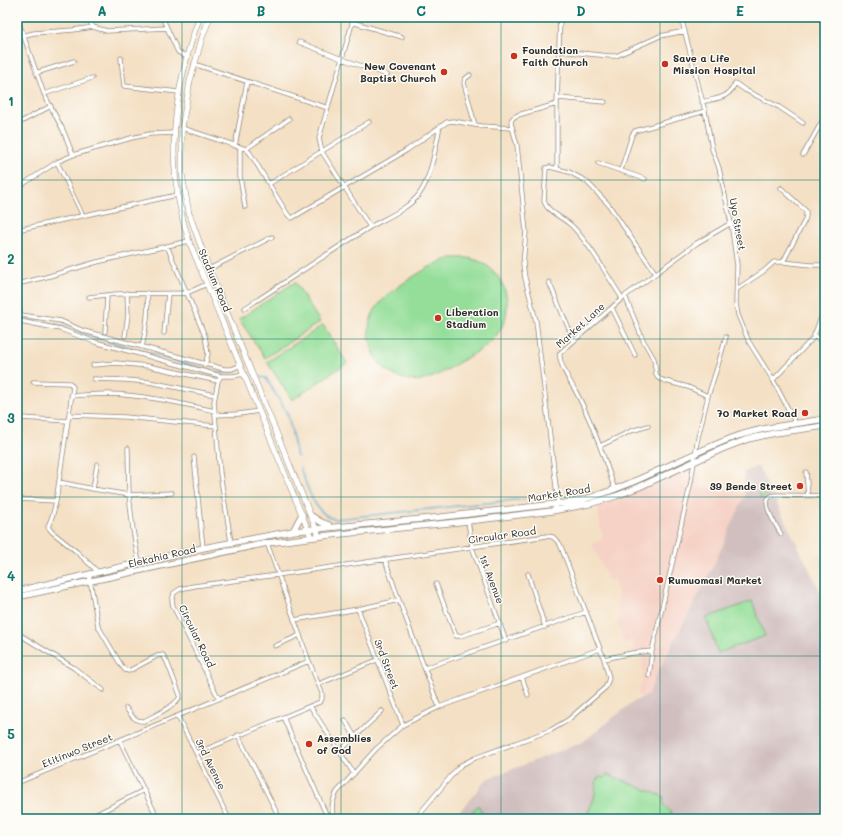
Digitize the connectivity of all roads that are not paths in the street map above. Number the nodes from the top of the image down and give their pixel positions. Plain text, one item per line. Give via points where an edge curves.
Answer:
1 (17, 17) edge
2 (88, 17) edge
3 (162, 17) edge
4 (200, 17) edge
5 (210, 17) edge
6 (354, 17) edge
7 (560, 17) edge
8 (597, 17) edge
9 (601, 17) edge
10 (681, 17) edge
11 (352, 22) junction
12 (93, 27) junction
13 (166, 28) junction
14 (684, 30) junction
15 (24, 35) junction
16 (17, 37) edge
17 (402, 37) dead end
18 (299, 42) dead end
19 (560, 51) junction
20 (121, 58) dead end
21 (187, 58) junction
22 (74, 60) dead end
23 (342, 60) junction
24 (194, 64) junction
25 (36, 73) junction
26 (387, 75) dead end
27 (470, 75) dead end
28 (92, 78) dead end
29 (247, 82) junction
30 (179, 92) junction
31 (44, 94) junction
32 (558, 98) junction
33 (605, 102) dead end
34 (702, 102) junction
35 (557, 104) junction
36 (51, 106) junction
37 (328, 108) junction
38 (705, 111) junction
39 (825, 116) edge
40 (289, 119) dead end
41 (369, 122) dead end
42 (804, 123) dead end
43 (17, 124) edge
44 (475, 125) junction
45 (440, 126) junction
46 (182, 128) junction
47 (512, 128) junction
48 (174, 133) junction
49 (237, 146) junction
50 (246, 149) junction
51 (322, 152) junction
52 (73, 155) junction
53 (803, 156) dead end
54 (174, 158) junction
55 (182, 158) junction
56 (57, 162) junction
57 (598, 162) dead end
58 (557, 168) junction
59 (621, 170) junction
60 (644, 179) dead end
61 (269, 184) junction
62 (17, 188) edge
63 (345, 188) junction
64 (781, 188) dead end
65 (177, 195) junction
66 (245, 207) dead end
67 (83, 216) junction
68 (731, 223) junction
69 (370, 227) junction
70 (17, 230) edge
71 (272, 237) dead end
72 (189, 241) junction
73 (168, 246) junction
74 (783, 262) junction
75 (825, 265) edge
76 (209, 269) junction
77 (656, 274) junction
78 (549, 282) dead end
79 (17, 284) edge
80 (207, 284) junction
81 (17, 288) edge
82 (737, 289) junction
83 (127, 293) junction
84 (146, 293) junction
85 (187, 293) junction
86 (168, 294) junction
87 (107, 295) junction
88 (89, 297) dead end
89 (623, 297) junction
90 (246, 308) dead end
91 (612, 308) junction
92 (825, 308) edge
93 (20, 315) junction
94 (20, 321) junction
95 (17, 330) edge
96 (105, 332) dead end
97 (164, 333) dead end
98 (814, 335) junction
99 (125, 336) dead end
100 (726, 337) dead end
101 (574, 341) junction
102 (825, 346) edge
103 (142, 347) junction
104 (635, 354) dead end
105 (93, 365) dead end
106 (205, 365) junction
107 (241, 365) junction
108 (244, 374) junction
109 (221, 376) junction
110 (94, 379) dead end
111 (773, 380) junction
112 (218, 381) junction
113 (34, 382) dead end
114 (215, 395) junction
115 (71, 396) junction
116 (708, 396) junction
117 (259, 411) junction
118 (215, 413) junction
119 (69, 415) junction
120 (825, 419) edge
121 (68, 421) junction
122 (17, 422) edge
123 (796, 424) junction
124 (216, 426) junction
125 (648, 426) dead end
126 (825, 426) edge
127 (600, 446) junction
128 (128, 448) dead end
129 (695, 453) junction
130 (194, 457) dead end
131 (695, 461) junction
132 (97, 464) dead end
133 (806, 472) dead end
134 (59, 482) junction
135 (93, 489) junction
136 (615, 490) junction
137 (172, 493) dead end
138 (129, 494) junction
139 (808, 496) junction
140 (825, 496) edge
141 (17, 499) edge
142 (56, 500) junction
143 (558, 503) junction
144 (552, 511) junction
145 (302, 514) junction
146 (310, 515) junction
147 (468, 521) junction
148 (331, 526) junction
149 (316, 528) junction
150 (307, 529) junction
151 (293, 531) junction
152 (781, 534) dead end
153 (319, 536) junction
154 (311, 537) junction
155 (231, 542) junction
156 (267, 543) junction
157 (472, 547) junction
158 (203, 548) junction
159 (386, 560) junction
160 (139, 563) junction
161 (98, 572) junction
162 (89, 574) junction
163 (528, 574) dead end
164 (278, 575) junction
165 (90, 582) junction
166 (436, 584) dead end
167 (17, 591) edge
168 (17, 598) edge
169 (399, 600) junction
170 (358, 609) junction
171 (586, 612) junction
172 (294, 620) junction
173 (500, 623) junction
174 (545, 628) junction
175 (17, 633) edge
176 (300, 635) junction
177 (506, 641) junction
178 (275, 646) dead end
179 (600, 649) junction
180 (652, 651) junction
181 (604, 659) junction
182 (377, 660) junction
183 (309, 661) junction
184 (425, 668) junction
185 (649, 676) dead end
186 (522, 677) junction
187 (319, 684) junction
188 (102, 690) dead end
189 (528, 695) dead end
190 (219, 699) junction
191 (310, 706) junction
192 (440, 706) junction
193 (126, 708) dead end
194 (382, 711) dead end
195 (178, 716) junction
196 (283, 717) junction
197 (345, 720) dead end
198 (403, 725) junction
199 (238, 735) junction
200 (356, 737) junction
201 (120, 741) junction
202 (339, 752) junction
203 (196, 753) junction
204 (354, 774) junction
205 (17, 783) edge
206 (144, 790) junction
207 (326, 814) junction
208 (332, 814) junction
209 (88, 819) edge
210 (158, 819) edge
211 (229, 819) edge
212 (280, 819) edge
213 (315, 819) edge
214 (334, 819) edge
215 (415, 819) edge

1 - 15 street
2 - 12 street
3 - 13 street
4 - 21 main road, Stadium Road
5 - 24 main road, Stadium Road
6 - 11 street
7 - 19 street
8 - 9 street
10 - 14 street, Uyo Street
11 - 17 street
11 - 23 street
12 - 13 street via 106,31
12 - 15 street
13 - 21 street via 178,52
14 - 19 street via 660,36 616,56
14 - 34 street, Uyo Street
15 - 16 street
15 - 25 street
18 - 23 street
19 - 32 street
20 - 30 street via 123,83 126,87
21 - 30 main road, Stadium Road
22 - 25 street
23 - 26 street
23 - 37 street
24 - 29 street
24 - 46 main road, Stadium Road
25 - 31 street
27 - 44 street via 464,83
28 - 31 street
29 - 37 street
29 - 49 street
30 - 48 main road, Stadium Road
31 - 36 street
32 - 33 street
32 - 35 street
34 - 38 street, Uyo Street
34 - 42 street via 730,93 735,83
35 - 47 street via 514,117 511,120
35 - 58 street
36 - 43 street
36 - 52 street
37 - 51 street via 318,138
38 - 59 street via 635,131
38 - 68 street, Uyo Street
39 - 53 street
40 - 50 street
41 - 51 street
44 - 45 street via 451,121
44 - 47 street
45 - 63 street via 407,150
45 - 69 street via 420,194 410,204
46 - 49 street
46 - 55 main road, Stadium Road
47 - 143 street via 517,145 526,232 523,264 536,321
48 - 52 street via 131,138
48 - 54 main road, Stadium Road
49 - 50 street
49 - 66 street
50 - 61 street
51 - 61 street
51 - 63 street
52 - 56 street
54 - 55 main road
54 - 65 main road, Stadium Road
55 - 76 main road, Stadium Road via 189,214
56 - 62 street
56 - 67 street
57 - 59 street
58 - 77 street via 579,176 594,189 608,204
58 - 89 street via 550,166 545,170 546,206 583,239
59 - 60 street
61 - 63 street via 292,218
63 - 69 street
64 - 74 street via 806,211 806,216
65 - 67 street
65 - 72 main road, Stadium Road
67 - 70 street
68 - 77 street, Market Lane
68 - 82 street, Uyo Street via 737,265
69 - 90 street
71 - 76 street
72 - 73 street
72 - 80 main road, Stadium Road
73 - 79 street
73 - 85 street
74 - 75 street
74 - 82 street via 774,262
76 - 146 main road, Stadium Road
77 - 89 street, Market Lane
78 - 101 street
80 - 85 street
80 - 107 main road, Stadium Road
81 - 93 street
82 - 111 street, Uyo Street via 736,303 742,328 748,342
83 - 84 street
83 - 87 street
83 - 99 street via 128,315
84 - 86 street
84 - 103 street via 148,320
85 - 86 street
85 - 106 street via 205,336 208,354
86 - 97 street
87 - 88 street
87 - 96 street
89 - 91 street, Market Lane
89 - 116 street via 654,359 658,378
91 - 101 street, Market Lane
91 - 104 street
92 - 98 street
93 - 94 street
93 - 103 street via 61,321 84,331
94 - 95 street
94 - 109 street via 60,329 94,342
98 - 102 street
98 - 111 street via 809,344
100 - 116 street
101 - 127 street, Market Lane via 560,353 559,357 583,403
103 - 106 street
105 - 112 street via 137,364
106 - 107 street via 227,370
107 - 108 main road, Stadium Road
108 - 109 street
108 - 117 main road, Stadium Road
109 - 112 street
110 - 114 street via 149,382
111 - 123 street, Uyo Street
112 - 114 street
113 - 115 street via 70,383 73,387
114 - 118 street
115 - 118 street via 107,394 163,399
115 - 119 street
116 - 129 street
117 - 118 street via 244,414
117 - 145 main road, Stadium Road
118 - 124 street
119 - 121 street
119 - 124 street via 124,417
120 - 123 main road, Market Road
121 - 122 street via 22,418
121 - 134 street
123 - 129 main road, Market Road via 742,434
124 - 155 street via 220,473
125 - 127 street
126 - 131 main road, Market Road via 748,439
127 - 136 street, Market Lane
128 - 138 street
129 - 131 street
129 - 136 main road, Market Road
130 - 158 street
131 - 144 main road, Market Road via 616,496
131 - 180 street
132 - 135 street
133 - 139 street
134 - 135 street
134 - 142 street
135 - 138 street
136 - 143 main road, Market Road
137 - 138 street
138 - 160 street
139 - 140 street
139 - 152 street via 773,495 767,500 766,506
141 - 142 street
142 - 161 street via 49,528
143 - 144 street
143 - 148 main road, Market Road via 433,518
144 - 147 main road, Market Road
145 - 150 main road, Stadium Road
145 - 151 main road
146 - 148 main road
146 - 149 main road, Stadium Road
147 - 153 main road, Market Road
147 - 157 street, 1st Avenue
148 - 149 main road, Market Road
149 - 150 main road, Market Road
149 - 153 main road, Stadium Road
150 - 151 main road, Elekahia Road
150 - 154 main road, Stadium Road
151 - 155 main road, Elekahia Road
153 - 154 main road, Market Road
154 - 156 main road, Elekahia Road
155 - 158 main road, Elekahia Road
156 - 164 street
156 - 165 main road, Elekahia Road
157 - 159 street, Circular Road
157 - 171 street, Circular Road via 547,536 553,538 560,544
157 - 173 street, 1st Avenue
158 - 160 main road, Elekahia Road
159 - 164 street, Circular Road
159 - 169 street
160 - 161 main road, Elekahia Road
161 - 162 main road, Elekahia Road
162 - 165 street
162 - 167 main road, Elekahia Road
163 - 174 street
164 - 172 street
164 - 190 street, Circular Road via 188,586 174,593 173,606
165 - 168 main road, Elekahia Road
165 - 193 street via 99,628 125,670 129,671 157,656 163,656 180,695 180,698 168,708 140,721
166 - 173 street via 456,636
169 - 170 street
169 - 184 street
170 - 172 street
170 - 182 street, 3rd Street
171 - 174 street
171 - 179 street, Circular Road
172 - 176 street
173 - 177 street, 1st Avenue
174 - 177 street
175 - 188 street via 74,668
176 - 178 street
176 - 183 street
177 - 184 street
179 - 181 street, Circular Road
179 - 186 street
180 - 181 street
180 - 185 street
181 - 215 street, Circular Road via 608,683 604,690 584,707 561,725 462,765
182 - 187 street
182 - 198 street, 3rd Street
183 - 187 street
183 - 190 street, Etitinwo Street
184 - 192 street
186 - 189 street
186 - 192 street
187 - 191 street via 322,698 320,702
190 - 195 street, Etitinwo Street
191 - 196 street
191 - 202 street
192 - 198 street
194 - 200 street
195 - 201 street, Etitinwo Street
195 - 203 street, 3rd Avenue
196 - 199 street
196 - 207 street
197 - 200 street
198 - 204 street via 376,749
199 - 203 street
199 - 212 street
200 - 202 street
201 - 205 street, Etitinwo Street
201 - 206 street
202 - 204 street
203 - 211 street, 3rd Avenue
204 - 208 street via 334,798
206 - 209 street
206 - 210 street
207 - 208 street
207 - 213 street
208 - 214 street

